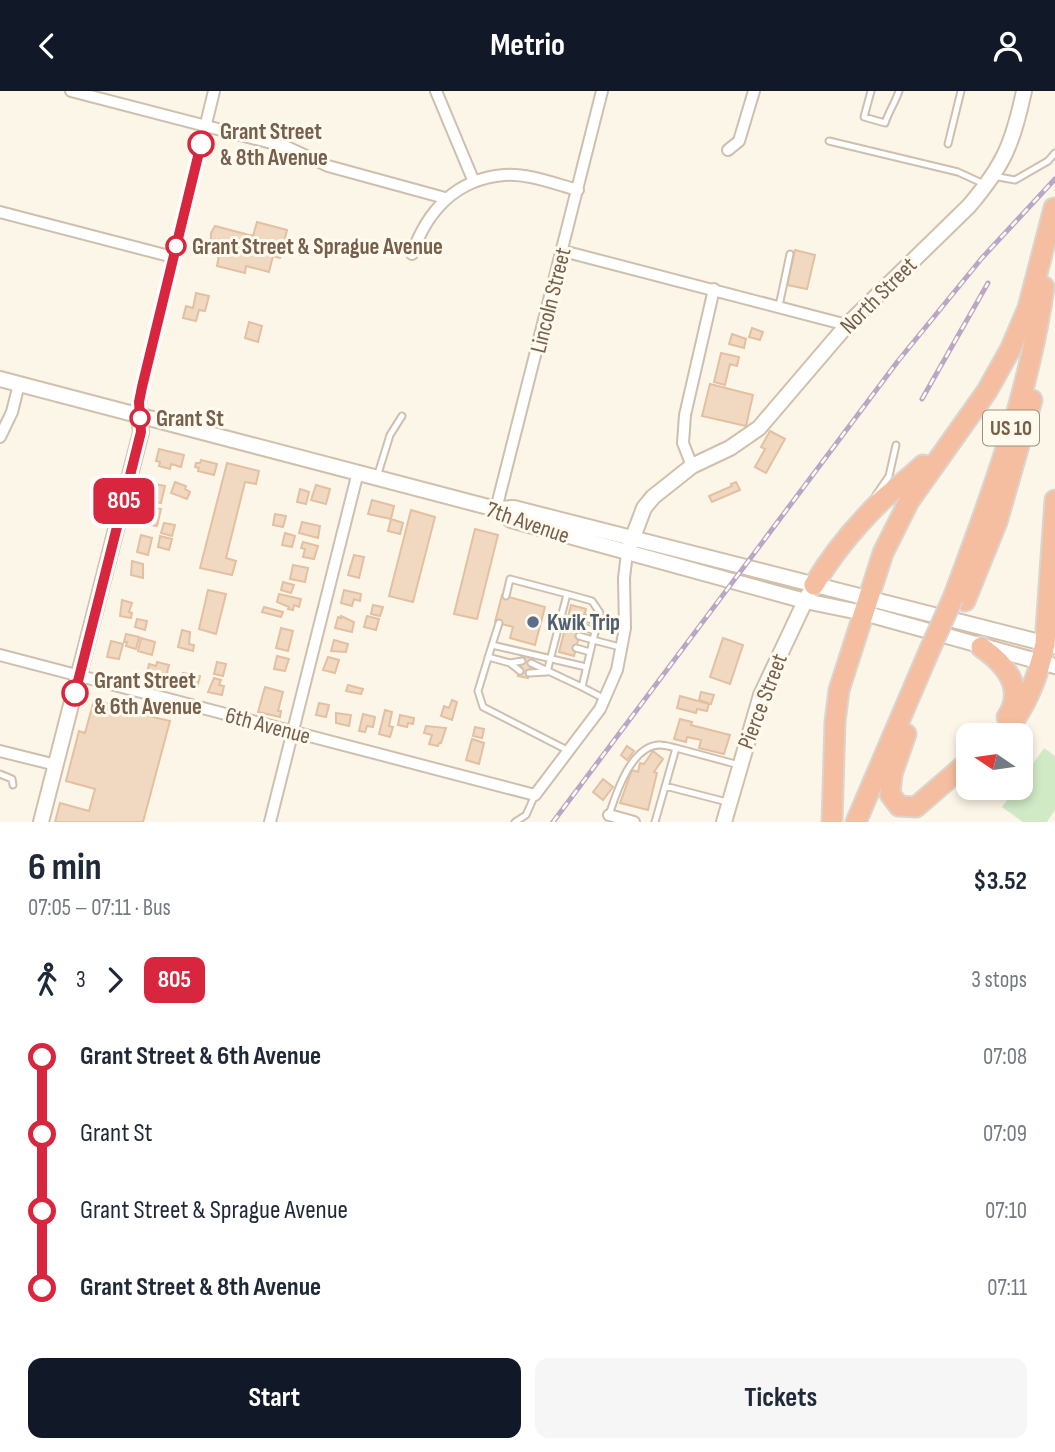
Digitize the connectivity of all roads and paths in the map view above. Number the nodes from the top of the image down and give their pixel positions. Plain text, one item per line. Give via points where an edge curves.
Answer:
1 (71, 91) edge
2 (214, 91) edge
3 (436, 91) edge
4 (603, 91) edge
5 (754, 91) edge
6 (871, 91) edge
7 (898, 91) edge
8 (961, 91) edge
9 (1020, 92) edge
10 (205, 126) junction
11 (828, 141) dead end
12 (948, 144) dead end
13 (728, 150) dead end
14 (1055, 153) edge
15 (990, 181) junction
16 (474, 182) junction
17 (578, 190) junction
18 (445, 198) junction
19 (1055, 205) edge
20 (0, 212) edge
21 (563, 251) junction
22 (411, 254) dead end
23 (790, 254) dead end
24 (1045, 255) junction
25 (173, 257) junction
26 (714, 289) junction
27 (1055, 297) edge
28 (779, 306) junction
29 (846, 325) junction
30 (0, 379) edge
31 (19, 384) junction
32 (139, 415) junction
33 (402, 415) dead end
34 (957, 433) junction
35 (0, 437) edge
36 (896, 445) dead end
37 (692, 466) junction
38 (358, 472) junction
39 (377, 477) junction
40 (1055, 500) edge
41 (496, 509) junction
42 (856, 528) junction
43 (632, 536) junction
44 (627, 553) junction
45 (810, 593) junction
46 (567, 594) junction
47 (506, 596) dead end
48 (959, 600) junction
49 (866, 606) junction
50 (584, 618) dead end
51 (598, 621) junction
52 (499, 623) dead end
53 (582, 627) dead end
54 (596, 631) junction
55 (579, 636) dead end
56 (593, 640) junction
57 (492, 645) junction
58 (981, 647) junction
59 (576, 648) dead end
60 (623, 648) junction
61 (936, 651) junction
62 (590, 652) junction
63 (1049, 654) edge
64 (0, 655) edge
65 (488, 657) junction
66 (551, 658) junction
67 (522, 661) dead end
68 (510, 663) junction
69 (531, 663) dead end
70 (586, 667) junction
71 (520, 671) dead end
72 (547, 672) junction
73 (529, 673) dead end
74 (79, 675) junction
75 (582, 687) junction
76 (605, 699) junction
77 (1002, 723) edge
78 (1012, 723) edge
79 (292, 731) junction
80 (906, 734) junction
81 (676, 748) junction
82 (0, 751) edge
83 (569, 751) junction
84 (56, 765) junction
85 (739, 765) junction
86 (956, 772) edge
87 (0, 774) edge
88 (956, 781) edge
89 (13, 785) dead end
90 (665, 786) junction
91 (535, 795) junction
92 (729, 803) junction
93 (609, 815) joint
94 (41, 822) edge
95 (271, 822) edge
96 (515, 822) edge
97 (634, 822) edge
98 (656, 822) edge
99 (724, 822) edge
100 (832, 822) edge
101 (856, 822) edge
102 (869, 822) edge
103 (914, 822) edge

1 - 10 street
2 - 10 street
3 - 16 street
4 - 17 street, Lincoln Street
5 - 13 street via 739,141
6 - 7 lane via 864,117 885,123
8 - 12 lane
9 - 15 street, North Street via 1009,149
10 - 18 street
10 - 25 street
11 - 15 lane
14 - 15 lane via 1015,180
15 - 29 street, North Street
16 - 17 street via 505,175
16 - 18 street
17 - 21 street, Lincoln Street
18 - 22 street via 428,218
19 - 24 highway
20 - 25 street
21 - 26 street
21 - 41 street, Lincoln Street
23 - 28 lane
24 - 34 highway via 1010,350
24 - 48 highway, US 10 via 1035,344
25 - 32 street
26 - 28 street
26 - 37 street via 685,415 683,443
27 - 48 highway, US 10 via 997,522
28 - 29 street
29 - 37 street, North Street via 759,428
30 - 31 street, 7th Avenue
31 - 32 street, 7th Avenue
31 - 35 street
32 - 38 street, 7th Avenue
32 - 74 street via 141,432
33 - 39 lane via 390,435
34 - 42 highway
34 - 49 highway via 904,509 883,553
36 - 42 lane via 889,476
37 - 43 street, North Street via 653,497
38 - 39 street, 7th Avenue
38 - 79 street
39 - 41 street, 7th Avenue
40 - 63 highway
41 - 43 street via 514,508
41 - 44 street, 7th Avenue via 511,520
42 - 45 highway
43 - 44 street, North Street
43 - 45 street
44 - 45 street, 7th Avenue
44 - 60 street
45 - 49 street, 7th Avenue
45 - 85 street, Pierce Street via 761,695
46 - 47 lane via 510,579
46 - 51 lane via 592,601 600,613
46 - 66 lane via 566,613
48 - 61 highway, US 10, bridge
49 - 58 street, 7th Avenue
49 - 63 street
49 - 100 highway via 837,706
50 - 51 lane
51 - 54 lane
52 - 57 lane
53 - 54 lane
54 - 56 lane
55 - 56 lane
56 - 60 lane
56 - 62 lane
57 - 65 lane
57 - 66 lane
58 - 63 street, 7th Avenue
58 - 77 highway via 1002,663 1012,678 1011,712
59 - 62 lane
60 - 76 street
61 - 80 highway, US 10
61 - 101 highway, US 10
62 - 70 lane
63 - 78 highway
64 - 74 street, 6th Avenue
65 - 68 lane
65 - 83 lane via 478,691 483,707
66 - 70 lane
66 - 72 lane
67 - 68 lane
68 - 71 lane
69 - 72 lane
70 - 75 lane
72 - 73 lane
72 - 75 lane
74 - 79 street, 6th Avenue
74 - 84 street
75 - 76 lane
76 - 83 street
79 - 91 street, 6th Avenue
79 - 95 street
80 - 86 highway via 890,793 899,806 916,807
80 - 102 highway, US 10
81 - 85 lane
81 - 90 lane
81 - 93 lane via 657,744 646,749 618,786
82 - 84 street
83 - 91 street
84 - 94 street
85 - 92 street, Pierce Street
87 - 89 lane via 12,779
88 - 103 highway
90 - 92 lane
90 - 98 lane
91 - 96 lane via 526,815
92 - 99 street, Pierce Street
93 - 97 street

